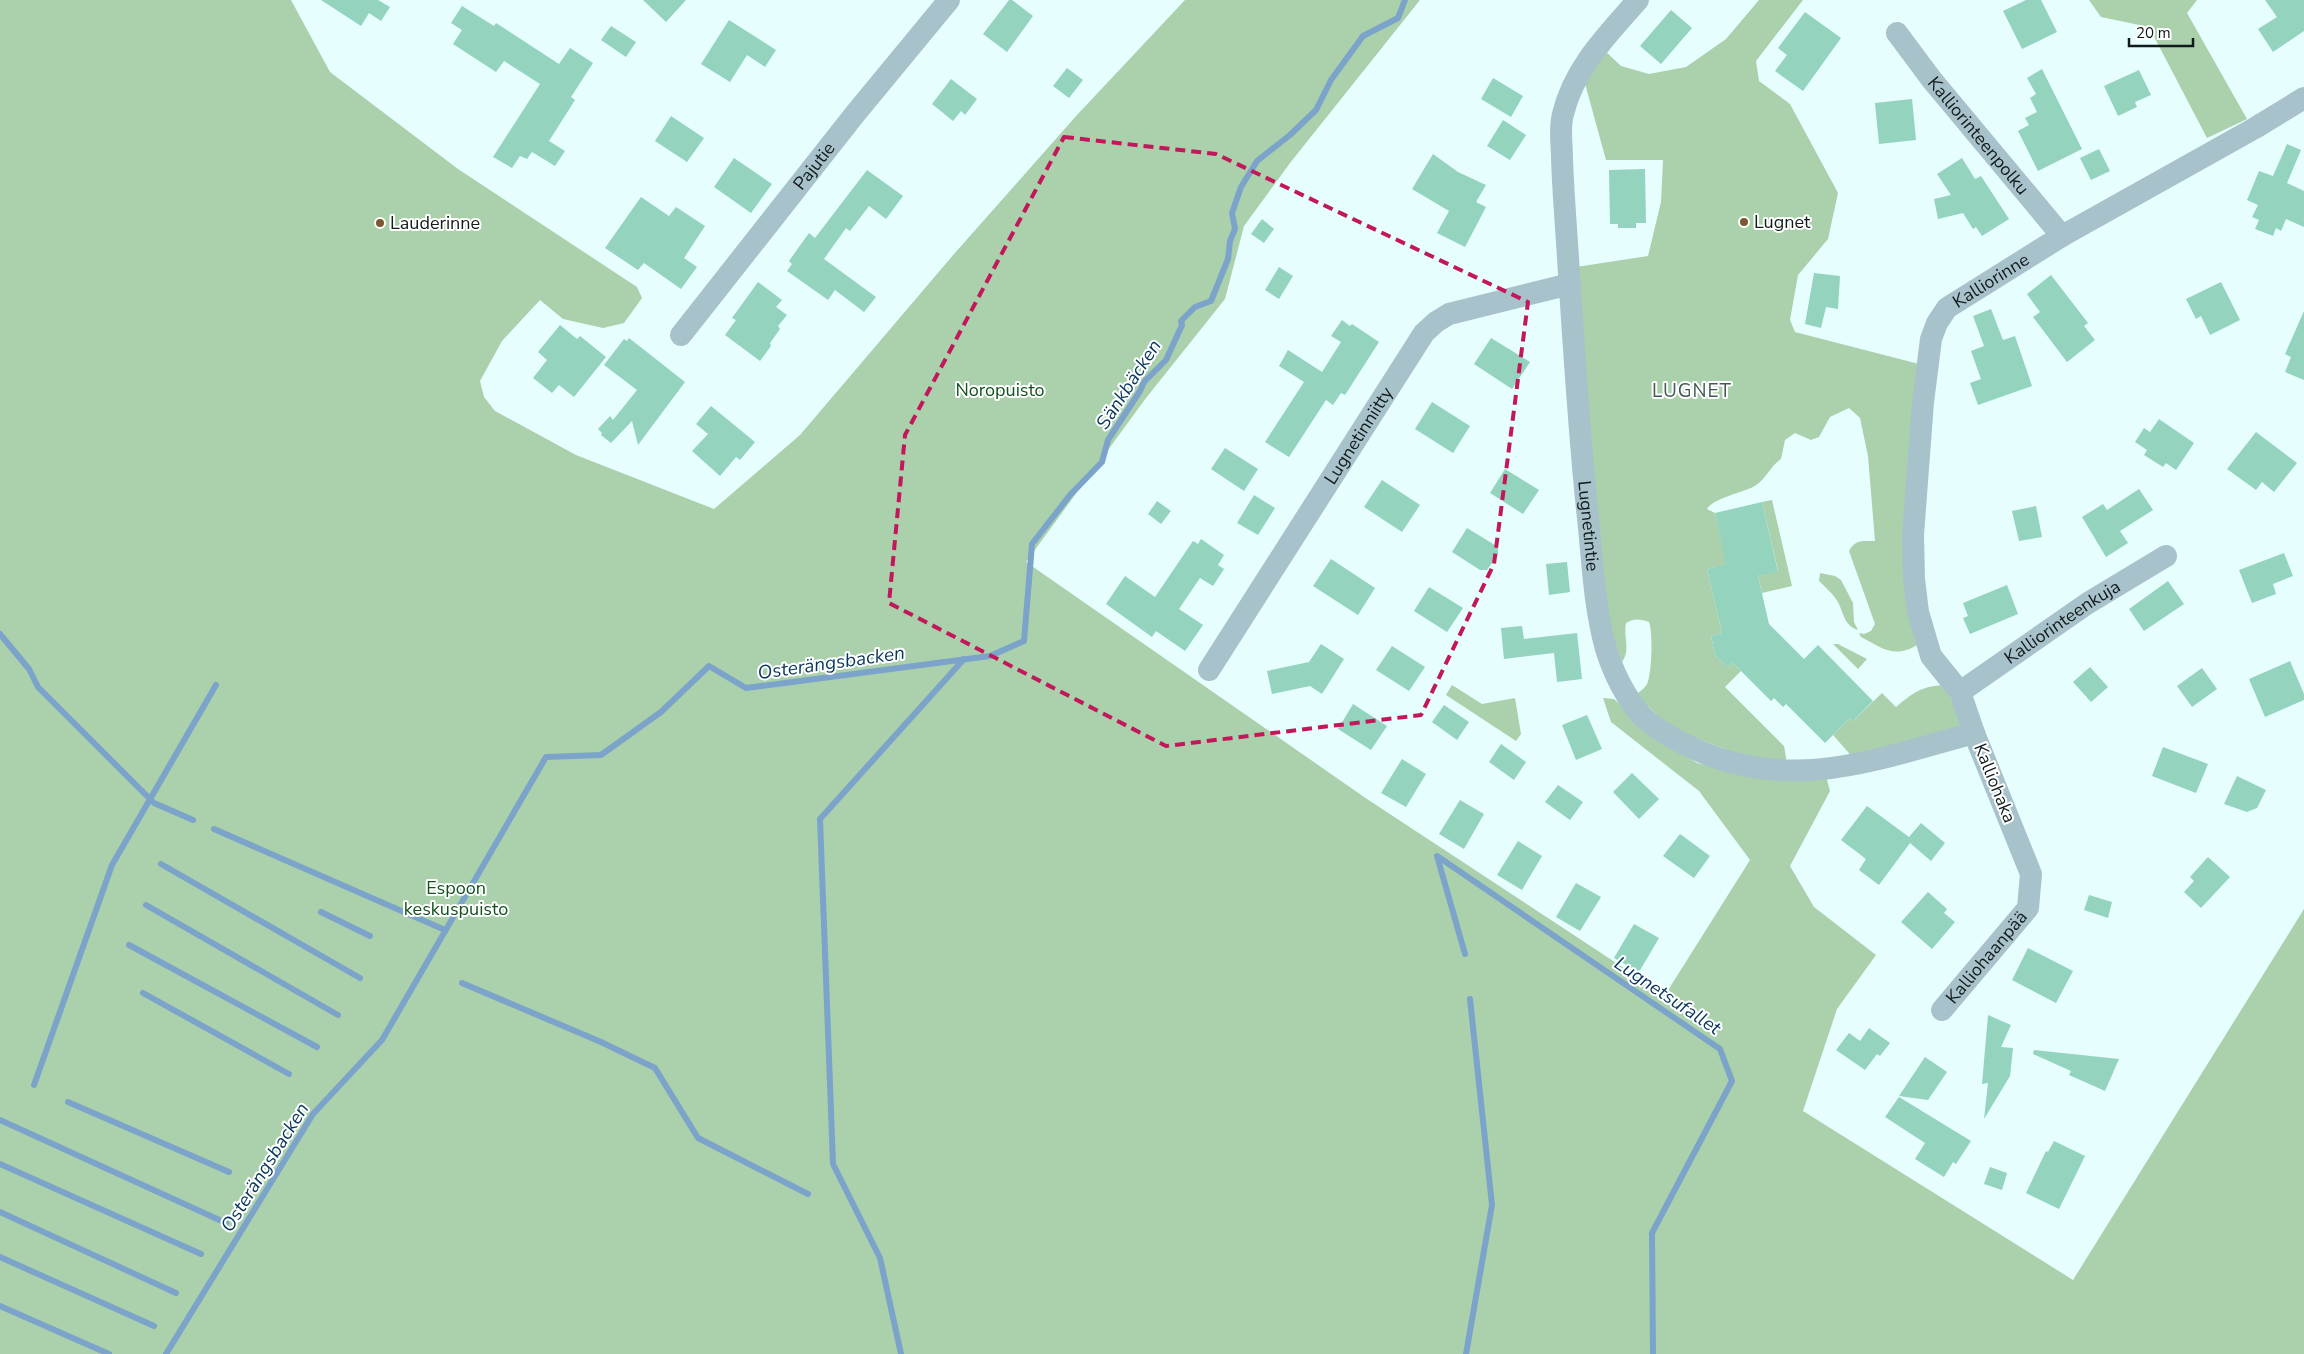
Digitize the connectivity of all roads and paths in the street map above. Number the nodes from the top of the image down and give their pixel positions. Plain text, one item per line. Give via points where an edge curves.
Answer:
1 (949, 0) edge
2 (1638, 0) edge
3 (1897, 34) dead end
4 (2304, 98) edge
5 (2062, 236) junction
6 (1570, 284) junction
7 (681, 335) dead end
8 (2166, 556) dead end
9 (1209, 670) dead end
10 (1960, 692) junction
11 (1974, 733) junction
12 (2031, 874) joint
13 (1942, 1010) dead end

1 - 7 street, Pajutie
2 - 6 street, Lugnetintie via 1592,52 1569,93 1562,118
3 - 5 street, Kalliorinteenpolku
4 - 5 street, Kalliorinne
5 - 10 street, Kalliorinne via 1946,308 1931,340 1914,526 1914,579 1918,612 1931,656
6 - 9 street, Lugnetinniitty via 1449,314 1424,332
6 - 11 street, Lugnetintie via 1597,609 1606,650 1618,680 1644,717 1673,739 1715,757 1767,769 1803,771 1848,767
8 - 10 street, Kalliorinteenkuja via 2088,603
10 - 11 street, Kalliohaka
11 - 12 street, Kalliohaka
12 - 13 street, Kalliohaanpää via 2028,908

